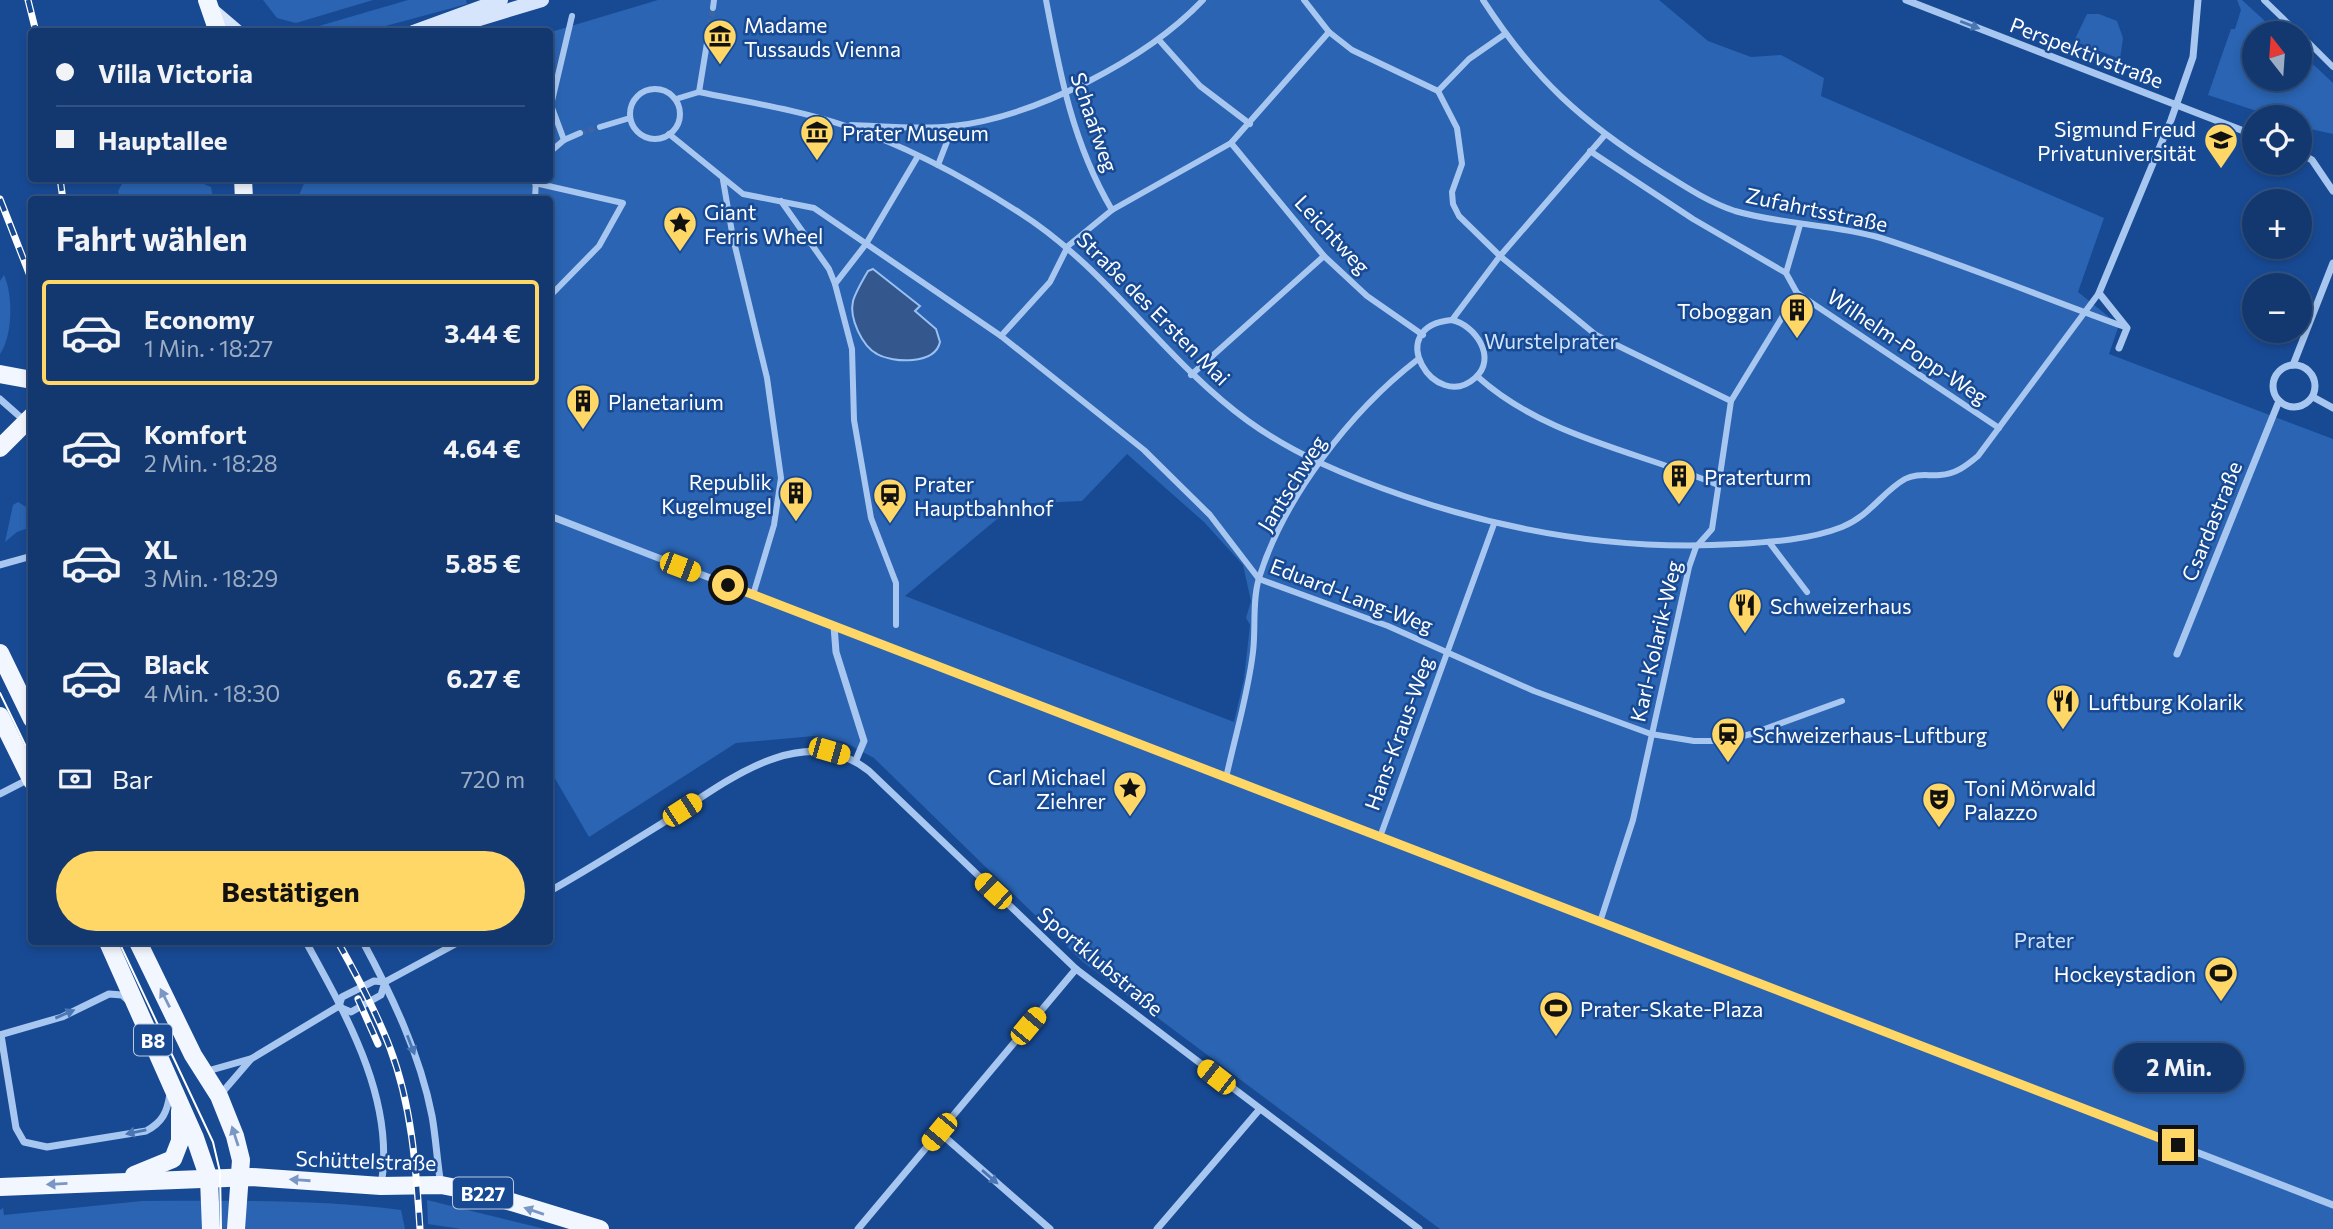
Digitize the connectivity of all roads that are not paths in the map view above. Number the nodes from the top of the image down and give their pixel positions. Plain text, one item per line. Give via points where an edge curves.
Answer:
1 (501, 0) edge
2 (542, 0) edge
3 (714, 0) edge
4 (1046, 0) edge
5 (1203, 0) edge
6 (1304, 0) edge
7 (1483, 0) edge
8 (1906, 0) edge
9 (2198, 0) edge
10 (2264, 0) edge
11 (209, 5) edge
12 (713, 8) tunnel mouth
13 (572, 16) dead end
14 (452, 20) junction
15 (2286, 21) edge
16 (217, 28) edge
17 (234, 28) edge
18 (426, 28) edge
19 (1329, 32) junction
20 (1505, 34) junction
21 (1159, 40) junction
22 (707, 43) tunnel mouth
23 (2325, 45) dead end
24 (2312, 47) edge
25 (2317, 52) junction
26 (2333, 67) edge
27 (1438, 91) junction
28 (699, 92) junction
29 (1063, 93) junction
30 (553, 97) edge
31 (676, 99) junction
32 (2176, 106) junction
33 (553, 110) edge
34 (630, 118) junction
35 (1250, 124) junction
36 (845, 125) junction
37 (953, 126) junction
38 (600, 127) tunnel mouth
39 (2242, 131) edge
40 (580, 133) tunnel mouth
41 (670, 134) junction
42 (1604, 136) junction
43 (564, 140) junction
44 (1231, 144) junction
45 (553, 149) edge
46 (1590, 151) junction
47 (918, 156) junction
48 (2312, 160) edge
49 (938, 165) junction
50 (723, 180) junction
51 (539, 182) edge
52 (2333, 191) edge
53 (780, 201) junction
54 (1112, 210) junction
55 (1800, 225) junction
56 (866, 244) junction
57 (1068, 246) junction
58 (1324, 256) junction
59 (1500, 256) junction
60 (2333, 263) edge
61 (1786, 273) junction
62 (835, 284) junction
63 (553, 293) edge
64 (1797, 293) junction
65 (2099, 293) junction
66 (2083, 312) junction
67 (1452, 320) junction
68 (2127, 328) junction
69 (1423, 335) junction
70 (1001, 337) junction
71 (2119, 348) dead end
72 (1418, 360) junction
73 (2293, 365) junction
74 (0, 374) edge
75 (1191, 375) junction
76 (1478, 377) junction
77 (28, 379) edge
78 (2312, 397) junction
79 (0, 399) edge
80 (1731, 401) junction
81 (2279, 401) junction
82 (2333, 408) edge
83 (28, 421) edge
84 (28, 423) edge
85 (1999, 428) junction
86 (0, 448) edge
87 (1319, 463) junction
88 (1718, 485) junction
89 (553, 517) edge
90 (1494, 524) junction
91 (1769, 542) junction
92 (1696, 547) junction
93 (28, 557) edge
94 (0, 565) edge
95 (1259, 579) junction
96 (1807, 592) dead end
97 (752, 595) junction
98 (896, 625) dead end
99 (834, 626) junction
100 (1447, 651) junction
101 (0, 653) edge
102 (2177, 654) dead end
103 (1842, 701) dead end
104 (28, 711) edge
105 (0, 716) edge
106 (1651, 734) junction
107 (856, 760) junction
108 (28, 773) edge
109 (1226, 778) junction
110 (28, 780) edge
111 (0, 794) edge
112 (1380, 837) junction
113 (553, 889) edge
114 (1600, 922) junction
115 (109, 945) edge
116 (140, 945) edge
117 (308, 945) edge
118 (365, 945) edge
119 (453, 945) edge
120 (1076, 969) junction
121 (385, 982) junction
122 (339, 1006) junction
123 (141, 1011) junction
124 (0, 1035) edge
125 (251, 1059) junction
126 (205, 1072) junction
127 (172, 1083) junction
128 (219, 1096) junction
129 (180, 1100) junction
130 (1259, 1110) junction
131 (939, 1132) junction
132 (239, 1177) junction
133 (209, 1179) junction
134 (114, 1181) junction
135 (440, 1185) junction
136 (381, 1186) junction
137 (0, 1187) edge
138 (2333, 1205) edge
139 (211, 1229) edge
140 (236, 1229) edge
141 (600, 1229) edge
142 (858, 1229) edge
143 (1050, 1229) edge
144 (1157, 1229) edge
145 (1419, 1229) edge

1 - 14 main road
2 - 14 main road via 476,20
3 - 12 street
4 - 29 street, Schaafweg
5 - 21 street
6 - 19 street
7 - 20 street, Zufahrtsstraße
8 -> 32 street, Perspektivstraße
9 - 32 street via 2193,57
10 - 15 street
11 - 16 main road
11 - 17 main road
13 - 30 street
14 - 18 main road
19 - 27 street via 1352,50
19 - 35 street
20 - 27 street via 1469,59
20 - 42 street, Zufahrtsstraße via 1552,90
21 - 29 street
21 - 35 street via 1200,86
22 - 28 street
23 - 25 street
24 - 25 street
25 - 26 street
27 - 59 street via 1457,128 1462,164 1452,192 1453,204 1459,216
28 - 31 street, Straße des Ersten Mai
28 - 36 street, Straße des Ersten Mai
29 - 37 street via 999,116
29 - 54 street, Schaafweg via 1094,180
31 - 34 street via 664,90 649,89 632,103
31 - 41 street via 679,122
32 - 39 street, Perspektivstraße
32 - 65 street
33 - 43 street
34 - 38 street
34 - 41 street via 645,137
35 - 44 street
36 - 37 street
36 - 47 street, Straße des Ersten Mai
37 - 49 street
40 - 43 street
41 - 50 street, Eduard-Lang-Weg
42 - 46 street
42 - 55 street, Zufahrtsstraße via 1697,194 1733,210
43 - 45 street
44 - 54 street
44 - 58 street, Leichtweg
46 - 59 street
46 - 61 street
47 - 49 street, Straße des Ersten Mai
47 - 56 street
48 - 52 street
49 - 57 street, Straße des Ersten Mai
50 - 53 street, Eduard-Lang-Weg via 743,194
50 - 97 street via 767,378 781,478 774,525
51 - 63 street via 623,202 599,246
53 - 56 street, Eduard-Lang-Weg via 814,208
53 - 62 street via 829,268
54 - 57 street
55 - 61 street
55 - 66 street, Zufahrtsstraße via 1878,237
56 - 62 street
56 - 70 street, Eduard-Lang-Weg
57 - 70 street via 1050,282
57 - 75 street, Straße des Ersten Mai
58 - 69 street, Leichtweg via 1367,296
58 - 75 street
59 - 67 street
59 - 80 street via 1596,335
60 - 73 street
61 - 64 street
62 - 98 street via 852,349 854,420 871,518 896,583
64 - 80 street, Karl-Kolarik-Weg
64 - 85 street, Wilhelm-Popp-Weg
65 - 66 street
65 - 68 street
66 - 68 street, Zufahrtsstraße
66 - 85 street
67 - 69 street via 1440,322
67 - 76 street via 1469,327 1480,341 1484,359
68 - 71 street
69 - 72 street
70 - 95 street, Eduard-Lang-Weg via 1144,450 1210,515
72 - 76 street via 1450,387
72 - 87 street, Jantschweg via 1360,413
73 - 78 street via 2310,372 2315,384
73 - 81 street via 2283,368 2274,380 2273,391
74 - 77 main road
75 - 87 street, Straße des Ersten Mai via 1250,422
76 - 88 street via 1551,427
78 - 81 street via 2297,407
78 - 82 street
79 - 83 street
80 - 88 street, Karl-Kolarik-Weg
81 - 102 street, Csardastraße
84 - 86 main road
85 - 91 street via 1978,456 1961,469 1906,479 1856,521 1820,534
87 - 90 street, Straße des Ersten Mai
87 - 95 street, Jantschweg via 1284,521
88 - 92 street, Karl-Kolarik-Weg via 1712,530
89 - 97 street
90 - 92 street, Straße des Ersten Mai via 1640,547
90 - 100 street, Hans-Kraus-Weg
91 - 92 street, Straße des Ersten Mai
91 - 96 street
92 - 106 street, Karl-Kolarik-Weg
93 - 94 street
95 - 100 street, Eduard-Lang-Weg
95 - 109 street, Jantschweg via 1248,685
97 - 99 street
99 - 107 street via 836,652 864,741
99 - 109 street
100 - 106 street, Eduard-Lang-Weg via 1534,691
100 - 112 street, Hans-Kraus-Weg
101 - 104 main road
103 - 106 street, Eduard-Lang-Weg via 1723,741
105 - 108 main road
106 - 114 street, Karl-Kolarik-Weg via 1633,820
107 - 113 street via 829,751 752,765
107 - 120 street, Sportklubstraße
109 - 112 street
110 - 111 street
112 - 114 street
114 - 138 street
115 - 123 main road, B8
126 -> 116 main road, B8
117 - 122 street
118 - 121 street
119 - 121 street
120 - 130 street, Sportklubstraße
120 - 131 street
121 - 122 street via 374,981 342,997
121 - 122 street via 382,995 351,1012
121 -> 135 street via 432,1115
122 - 125 street
122 - 136 street via 369,1071 382,1123 386,1157
124 -> 123 street via 62,1017 109,994 122,995
123 - 127 main road, B8
127 -> 124 street via 167,1112 146,1130 47,1146 24,1142 16,1128
125 - 126 street
125 - 128 street
126 - 128 main road, B8
127 - 129 main road, B8
132 -> 128 main road, B8 via 238,1144
129 - 133 main road, B8
129 - 134 main road via 180,1141 173,1159
130 - 144 street
130 - 145 street, Sportklubstraße
131 - 142 street
131 -> 143 street
132 - 133 main road, Schüttelstraße / B227
136 -> 132 main road, Schüttelstraße / B227
132 - 140 main road, B8
133 - 134 main road, B227
133 - 139 main road, B8
134 -> 137 main road, B227
135 - 136 main road, Schüttelstraße / B227
141 -> 135 main road, Schüttelstraße / B227

